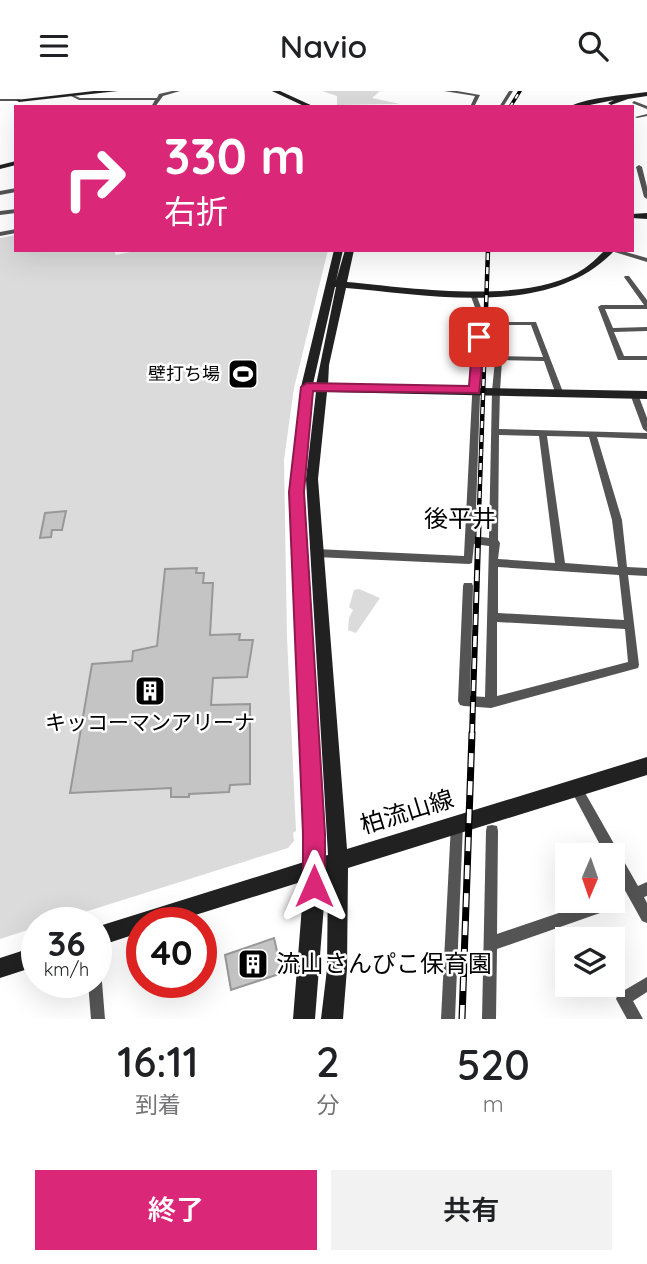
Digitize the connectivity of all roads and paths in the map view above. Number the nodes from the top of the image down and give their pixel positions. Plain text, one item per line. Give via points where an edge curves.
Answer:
1 (115, 91) edge
2 (178, 91) edge
3 (275, 91) edge
4 (446, 91) edge
5 (647, 94) edge
6 (73, 96) junction
7 (157, 99) junction
8 (620, 99) junction
9 (0, 100) edge
10 (19, 100) joint
11 (647, 101) edge
12 (634, 102) dead end
13 (153, 105) edge
14 (307, 105) edge
15 (473, 105) edge
16 (579, 105) edge
17 (607, 105) edge
18 (640, 105) junction
19 (647, 108) edge
20 (647, 115) edge
21 (637, 117) dead end
22 (635, 166) edge
23 (647, 167) edge
24 (645, 181) edge
25 (647, 197) edge
26 (647, 250) edge
27 (339, 252) edge
28 (349, 252) edge
29 (609, 252) edge
30 (618, 252) edge
31 (644, 259) edge
32 (627, 277) dead end
33 (337, 284) junction
34 (636, 287) junction
35 (647, 287) edge
36 (473, 294) junction
37 (647, 306) edge
38 (647, 329) edge
39 (610, 330) junction
40 (479, 337) junction
41 (502, 338) junction
42 (500, 358) junction
43 (647, 358) edge
44 (546, 359) junction
45 (314, 388) junction
46 (475, 390) junction
47 (496, 391) junction
48 (559, 392) junction
49 (634, 394) junction
50 (647, 395) edge
51 (647, 429) edge
52 (497, 432) junction
53 (543, 434) junction
54 (592, 435) junction
55 (647, 436) edge
56 (469, 539) junction
57 (495, 543) junction
58 (316, 552) junction
59 (495, 563) junction
60 (560, 566) junction
61 (623, 571) junction
62 (647, 572) edge
63 (468, 586) dead end
64 (494, 617) junction
65 (630, 625) junction
66 (491, 703) junction
67 (647, 766) edge
68 (576, 788) junction
69 (457, 824) junction
70 (492, 831) dead end
71 (338, 861) junction
72 (314, 868) junction
73 (641, 891) edge
74 (190, 907) edge
75 (580, 913) edge
76 (647, 916) edge
77 (490, 944) junction
78 (21, 961) edge
79 (0, 968) edge
80 (647, 984) edge
81 (96, 998) edge
82 (98, 1019) edge
83 (304, 1019) edge
84 (332, 1019) edge
85 (448, 1019) edge
86 (489, 1019) edge
87 (636, 1019) edge

1 - 6 street
2 - 7 street
3 - 14 street
4 - 15 street via 478,95
5 - 8 street
6 - 7 street
6 - 10 street
7 - 13 street
8 - 16 street
8 - 17 street
9 - 10 street
11 - 18 street
12 - 18 street
18 - 19 street
20 - 21 street
22 - 23 street
22 - 24 street
24 - 25 street
26 - 31 street
27 - 33 street
28 - 33 street
29 - 36 street via 587,272 564,283 519,292
30 - 31 street
32 - 34 street
33 - 36 street
33 - 45 street
34 - 35 street
34 - 37 street
36 - 40 street via 479,310
37 - 39 street via 601,307
38 - 39 street
39 - 43 street via 621,358
40 - 41 street
40 - 46 street
41 - 42 street
41 - 44 street via 502,323 534,323
42 - 44 street
42 - 47 street
44 - 48 street
45 - 46 street
45 - 58 street
45 - 72 street via 297,492
46 - 47 street
46 - 56 street
47 - 48 street
47 - 52 street
48 - 49 street
49 - 50 street
49 - 51 street
52 - 53 street
52 - 57 street
53 - 54 street
53 - 60 street
54 - 55 street
54 - 61 street via 617,520
56 - 57 street
56 - 58 street via 469,560
57 - 59 street
58 - 71 street
59 - 60 street
59 - 64 street
60 - 61 street
61 - 62 street
61 - 65 street
63 - 66 street via 464,701
64 - 65 street
64 - 66 street
65 - 66 street via 634,664
67 - 68 street, 柏流山線
68 - 69 street, 柏流山線
68 - 73 street
69 - 71 street, 柏流山線
69 - 85 street
70 - 77 street
71 - 72 street, 柏流山線
71 - 84 street
72 - 74 street, 柏流山線
72 - 83 street
73 - 76 street
75 - 77 street
77 - 86 street
78 - 79 street
80 - 87 street via 623,999
81 - 82 street

